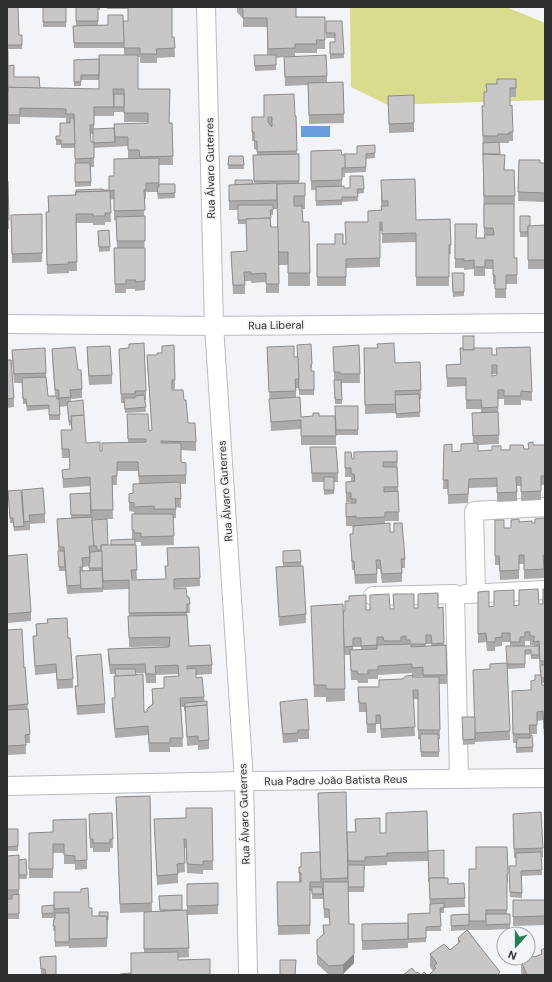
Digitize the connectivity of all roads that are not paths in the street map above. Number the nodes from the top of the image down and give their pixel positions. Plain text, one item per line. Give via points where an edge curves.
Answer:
1 (206, 7) edge
2 (545, 323) edge
3 (7, 324) edge
4 (214, 326) junction
5 (545, 507) edge
6 (545, 590) edge
7 (476, 593) junction
8 (455, 594) junction
9 (373, 596) edge
10 (545, 778) edge
11 (459, 779) junction
12 (244, 781) junction
13 (7, 786) edge
14 (248, 975) edge

1 - 4 street, Rua Álvaro Guterres
2 - 4 street, Rua Liberal
3 - 4 street, Rua Liberal
4 - 12 street, Rua Álvaro Guterres
5 - 7 street via 474,511
6 - 7 street
7 - 8 street
8 - 9 street
8 - 11 street
10 - 11 street, Rua Padre João Batista Reus
11 - 12 street, Rua Padre João Batista Reus
12 - 13 street, Rua Padre João Batista Reus
12 - 14 street, Rua Álvaro Guterres

